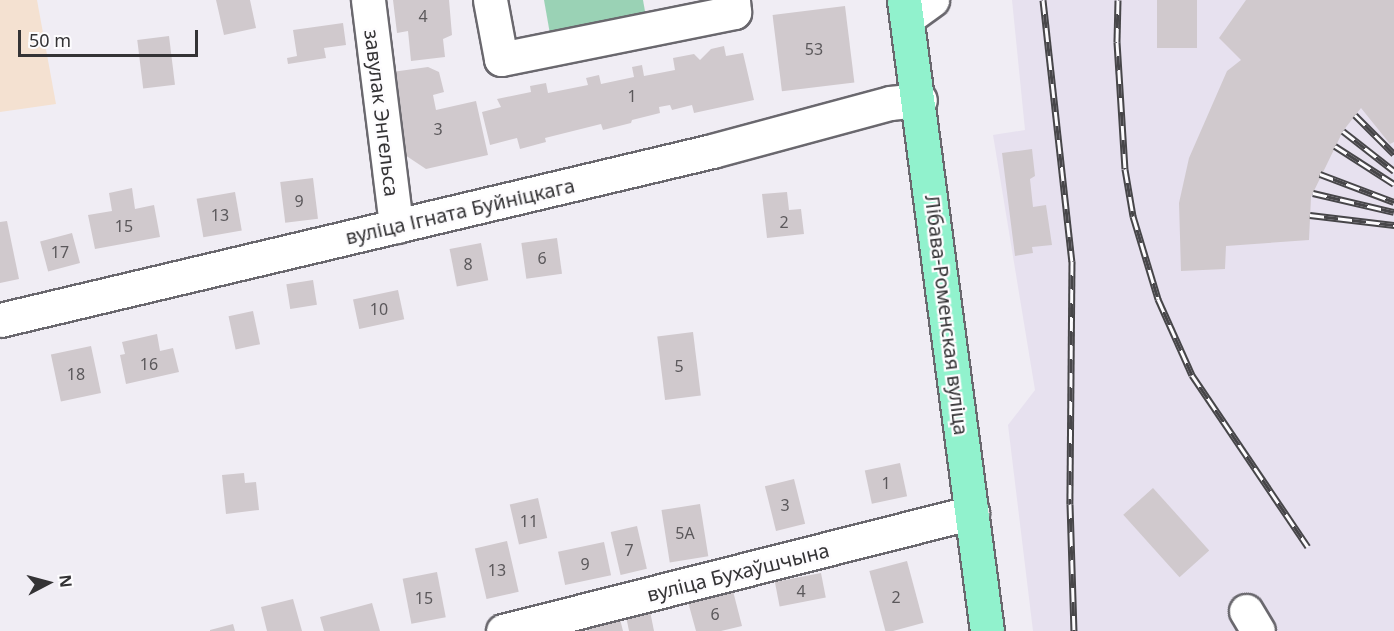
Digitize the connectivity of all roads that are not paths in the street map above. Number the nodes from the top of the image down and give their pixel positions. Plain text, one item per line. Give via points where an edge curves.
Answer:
1 (368, 0) edge
2 (490, 0) edge
3 (733, 0) edge
4 (915, 6) edge
5 (920, 100) junction
6 (396, 226) junction
7 (0, 320) edge
8 (972, 512) junction
9 (503, 631) edge
10 (987, 631) edge

1 - 6 street, завулак Энгельса
2 - 3 street via 501,58 734,12
4 - 5 main road, Лібава-Роменская вуліца
5 - 6 street, вуліца Ігната Буйніцкага via 890,103 712,151
5 - 8 main road, Лібава-Роменская вуліца
6 - 7 street, вуліца Ігната Буйніцкага
8 - 9 street, вуліца Бухаўшчына
8 - 10 main road, Лібава-Роменская вуліца

